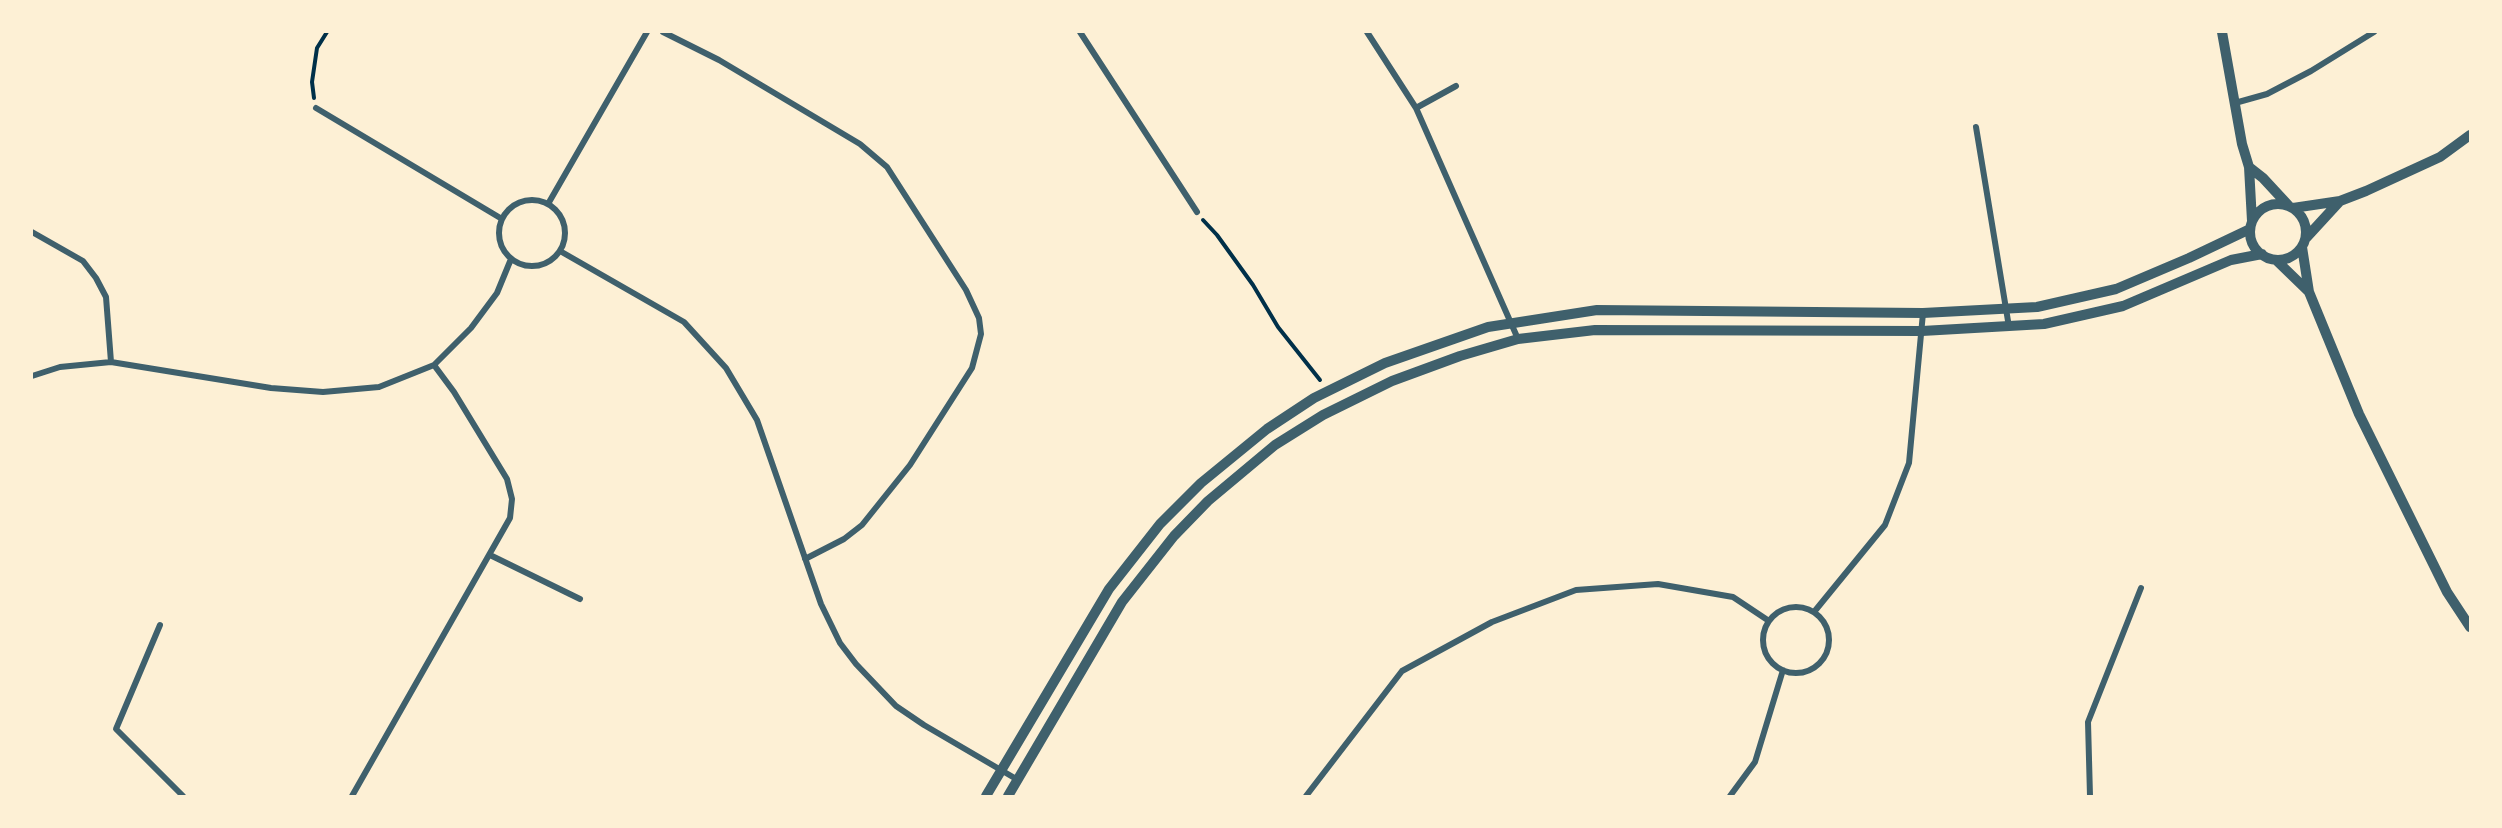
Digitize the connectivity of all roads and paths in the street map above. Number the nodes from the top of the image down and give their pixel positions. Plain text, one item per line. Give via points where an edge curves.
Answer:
1 (327, 32) edge
2 (647, 32) edge
3 (663, 32) edge
4 (1080, 32) edge
5 (1367, 32) edge
6 (2222, 32) edge
7 (2374, 32) edge
8 (1455, 86) dead end
9 (2235, 103) junction
10 (316, 108) joint
11 (1416, 108) junction
12 (1976, 128) dead end
13 (2470, 135) edge
14 (2249, 167) junction
15 (2340, 201) junction
16 (548, 204) junction
17 (2290, 206) junction
18 (1197, 212) joint
19 (502, 219) junction
20 (2251, 225) junction
21 (32, 232) edge
22 (2304, 242) junction
23 (560, 251) junction
24 (2262, 254) junction
25 (511, 260) junction
26 (2276, 260) junction
27 (2309, 292) junction
28 (2005, 309) junction
29 (1923, 313) junction
30 (1512, 322) junction
31 (2009, 327) junction
32 (1922, 331) junction
33 (1518, 339) junction
34 (111, 362) junction
35 (434, 365) junction
36 (32, 376) edge
37 (1320, 380) dead end
38 (490, 555) junction
39 (805, 559) junction
40 (2141, 588) dead end
41 (580, 599) dead end
42 (1814, 612) junction
43 (1769, 621) junction
44 (160, 625) dead end
45 (2470, 627) edge
46 (1783, 670) junction
47 (1001, 771) junction
48 (1018, 780) junction
49 (183, 796) edge
50 (352, 796) edge
51 (986, 796) edge
52 (1008, 796) edge
53 (1306, 796) edge
54 (1730, 796) edge
55 (2090, 796) edge

1 - 10 path via 317,48 312,82
2 - 16 street
3 - 39 street via 719,60 860,144 887,167 966,290 979,318 981,334 972,368 910,465 862,525
4 - 18 street
5 - 11 street
6 - 9 street
7 - 9 street via 2267,94
8 - 11 street
9 - 14 street
10 - 19 street
11 - 30 street
12 - 28 street
13 - 15 street via 2440,157
14 - 17 street
14 - 20 street
15 - 17 street
15 - 22 street
16 - 19 street via 530,200 512,206
16 - 23 street via 564,224
17 - 20 street via 2263,208
17 - 22 street via 2304,221
18 - 37 path
19 - 25 street via 498,236
20 - 24 street via 2252,243
20 - 28 street via 2116,289 2037,307
21 - 34 street via 83,261 96,278 106,297
22 - 26 street via 2291,257
22 - 27 street
23 - 25 street via 541,265 525,266
23 - 39 street via 684,322 726,368 757,420
24 - 26 street
24 - 31 street via 2231,260 2123,306 2044,324
25 - 35 street via 497,293 471,328
26 - 27 street
27 - 45 street via 2359,414 2447,592
28 - 29 street
28 - 31 street
29 - 30 street via 1597,310
29 - 32 street
30 - 33 street
30 - 47 street via 1443,342 1345,381 1267,429 1201,483 1137,551 1109,589
31 - 32 street
32 - 33 street via 1631,329
32 - 42 street via 1909,463 1885,525
33 - 48 street via 1374,389 1301,428 1241,472 1174,536 1122,602
34 - 35 street via 271,388 323,392 380,387
34 - 36 street via 60,367
35 - 38 street via 507,479 512,500 510,518
38 - 41 street
38 - 50 street
39 - 47 street via 840,643 877,688 924,725
40 - 55 street via 2088,722
42 - 43 street via 1796,606 1777,613
42 - 46 street via 1829,631 1829,649 1820,663 1806,672
43 - 46 street via 1764,643 1767,656
43 - 53 street via 1733,597 1658,584 1576,590 1492,622 1402,671
44 - 49 street via 116,729
46 - 54 street via 1755,762
47 - 48 street
47 - 51 street
48 - 52 street

